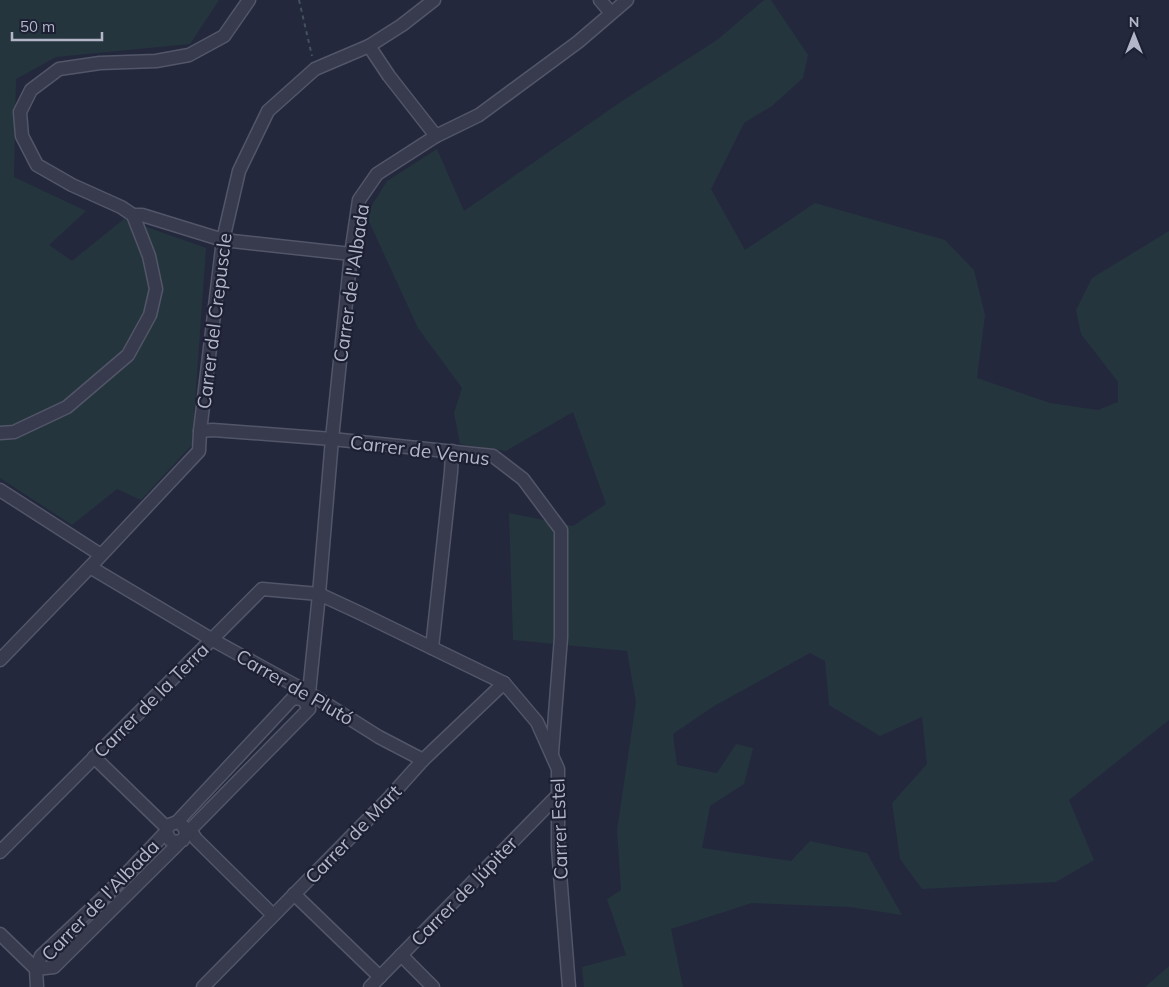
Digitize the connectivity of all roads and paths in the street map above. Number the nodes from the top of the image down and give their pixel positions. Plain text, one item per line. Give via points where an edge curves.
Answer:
1 (248, 0) edge
2 (299, 0) edge
3 (434, 0) edge
4 (600, 0) edge
5 (627, 0) edge
6 (611, 13) junction
7 (369, 46) junction
8 (315, 69) junction
9 (436, 136) junction
10 (133, 215) junction
11 (223, 240) junction
12 (351, 254) junction
13 (200, 431) junction
14 (0, 433) edge
15 (332, 439) junction
16 (452, 450) junction
17 (0, 490) edge
18 (102, 555) junction
19 (90, 567) junction
20 (319, 594) junction
21 (211, 639) junction
22 (432, 648) junction
23 (0, 660) edge
24 (504, 683) junction
25 (306, 696) junction
26 (94, 757) junction
27 (552, 757) junction
28 (423, 760) junction
29 (558, 796) junction
30 (170, 828) junction
31 (185, 835) junction
32 (0, 852) edge
33 (294, 894) junction
34 (273, 915) junction
35 (0, 934) edge
36 (401, 955) junction
37 (36, 970) junction
38 (380, 977) junction
39 (568, 983) edge
40 (37, 987) edge
41 (202, 987) edge
42 (370, 987) edge
43 (432, 987) edge
44 (556, 987) edge

1 - 10 street via 224,36 189,56 59,69 31,90 20,112 22,136 37,165
2 - 8 path
3 - 7 street, Carrer del Crepuscle
4 - 6 street
5 - 6 street, Carrer de l'Albada
6 - 9 street, Carrer de l'Albada via 578,42 479,115
7 - 8 street, Carrer del Crepuscle
7 - 9 street
8 - 11 street, Carrer del Crepuscle via 268,111 239,171
9 - 12 street, Carrer de l'Albada via 377,174 359,200
10 - 11 street
10 - 14 street via 149,256 156,289 150,315 128,355 67,407 14,432
11 - 12 street
11 - 13 street, Carrer del Crepuscle
12 - 15 street, Carrer de l'Albada
13 - 15 street, Carrer de Venus
13 - 18 street, Carrer del Crepuscle via 199,450
15 - 16 street, Carrer de Venus
15 - 20 street, Carrer de l'Albada
16 - 22 street
16 - 27 street, Carrer de Venus via 493,456 522,478 561,530 561,637
17 - 18 street
18 - 19 street, Carrer del Crepuscle
19 - 21 street, Carrer de Plutó
19 - 23 street, Carrer del Crepuscle
20 - 21 street, Carrer de la Terra via 262,588
20 - 22 street, Carrer Estel
20 - 25 street, Carrer de l'Albada
21 - 25 street, Carrer de Plutó
21 - 26 street, Carrer de la Terra
22 - 24 street, Carrer Estel
24 - 27 street, Carrer Estel via 538,722
24 - 28 street, Carrer de Mart
25 - 28 street, Carrer de Plutó
25 - 30 street, Carrer de l'Albada via 293,698
25 - 31 street, Carrer de l'Albada via 309,709
26 - 30 street
26 - 32 street, Carrer de la Terra
27 - 29 street, Carrer Estel via 558,769
28 - 33 street, Carrer de Mart
29 - 36 street, Carrer de Júpiter
29 - 39 street, Carrer Estel via 558,848
30 - 31 street via 184,826
30 - 31 street via 170,840 176,842
30 - 37 street, Carrer de l'Albada via 108,893 40,956
31 - 34 street via 196,839
31 - 37 street, Carrer de l'Albada via 54,967
33 - 34 street, Carrer de Mart
33 - 38 street
34 - 41 street, Carrer de Mart
35 - 37 street, Carrer de l'Albada
36 - 38 street, Carrer de Júpiter
36 - 43 street
37 - 40 street, Carrer de l'Albada
38 - 42 street, Carrer de Júpiter
39 - 44 street

